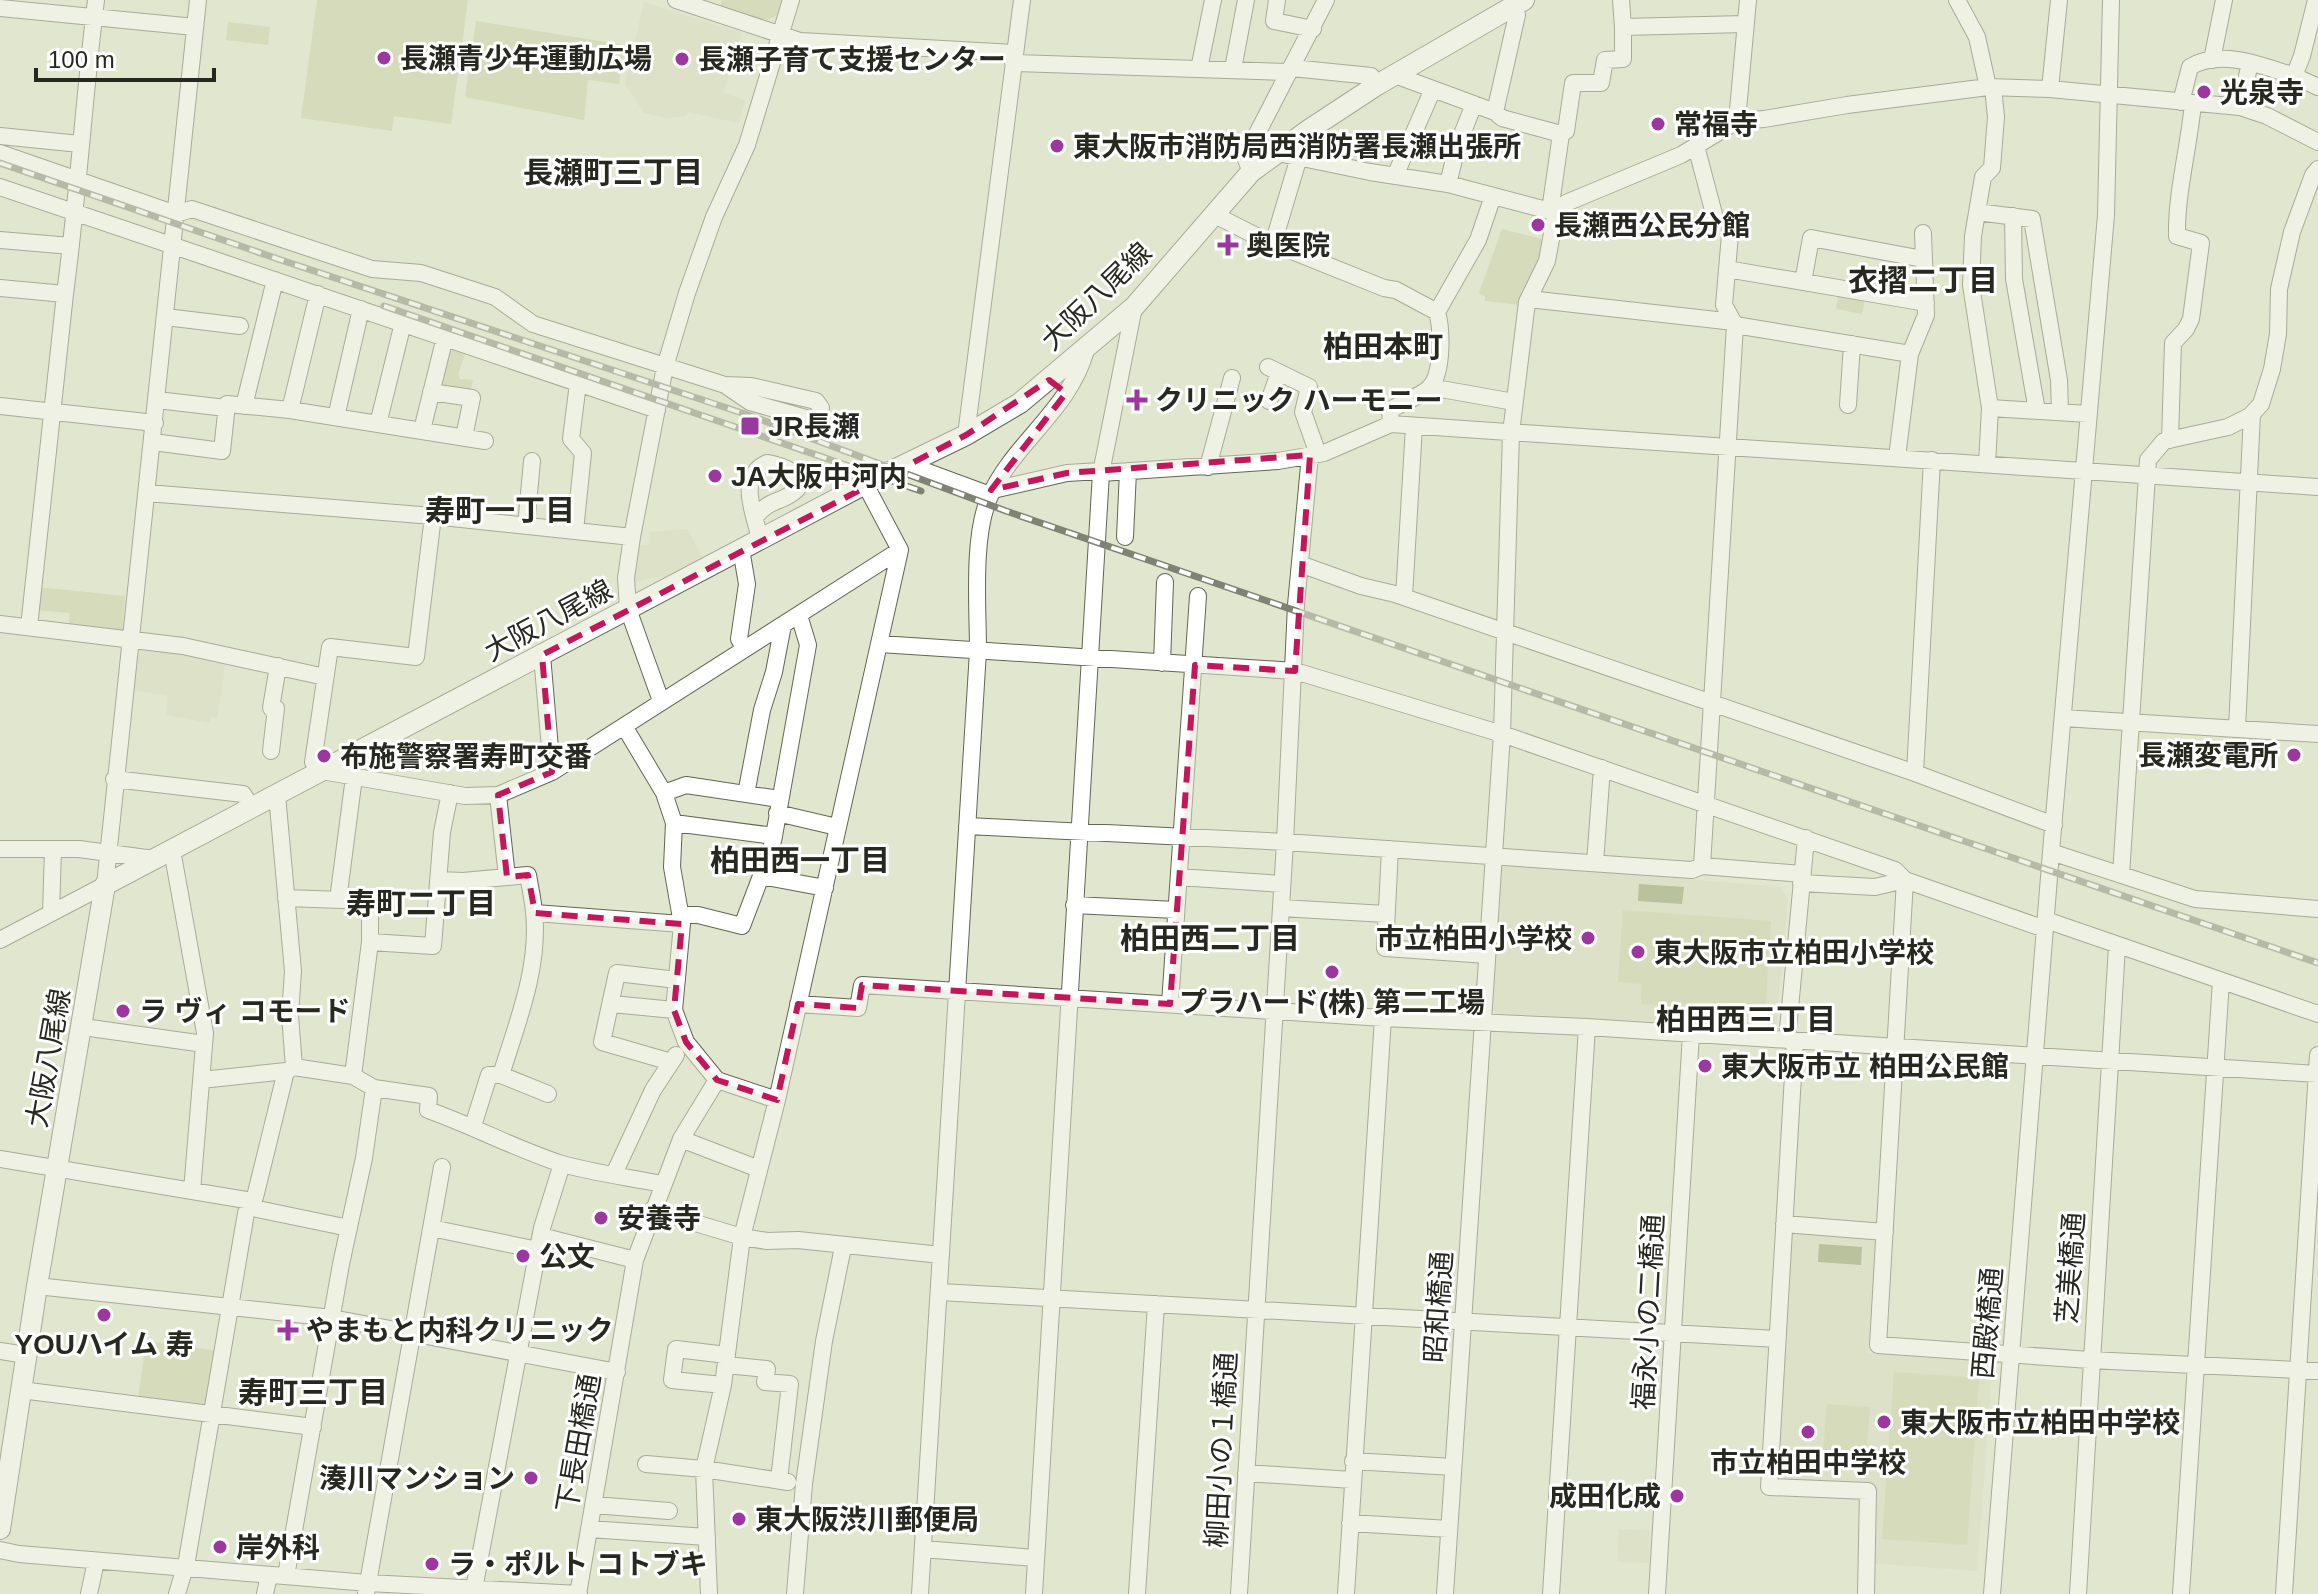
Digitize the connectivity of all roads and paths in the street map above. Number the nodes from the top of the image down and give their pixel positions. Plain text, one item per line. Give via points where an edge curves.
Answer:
1 (198, 0) edge
2 (676, 0) edge
3 (791, 0) edge
4 (1022, 0) edge
5 (1213, 0) edge
6 (1246, 0) edge
7 (1277, 0) edge
8 (1326, 0) edge
9 (1621, 0) edge
10 (1748, 0) edge
11 (1957, 0) edge
12 (2059, 0) edge
13 (2111, 0) edge
14 (2224, 0) edge
15 (2316, 0) edge
16 (1519, 3) edge
17 (0, 8) edge
18 (95, 8) edge
19 (1745, 24) junction
20 (195, 27) junction
21 (1623, 27) junction
22 (1313, 29) junction
23 (778, 35) junction
24 (1014, 58) junction
25 (2212, 60) junction
26 (2250, 63) junction
27 (1199, 69) junction
28 (1233, 69) junction
29 (1290, 70) junction
30 (2294, 76) junction
31 (1386, 80) junction
32 (1990, 87) junction
33 (2318, 87) edge
34 (1433, 89) junction
35 (2050, 89) junction
36 (2109, 94) junction
37 (2187, 103) junction
38 (1474, 104) junction
39 (2240, 107) junction
40 (1495, 112) junction
41 (1737, 121) junction
42 (1561, 134) junction
43 (0, 136) edge
44 (2318, 142) edge
45 (80, 144) junction
46 (1696, 146) junction
47 (0, 153) edge
48 (1288, 155) junction
49 (2318, 169) edge
50 (1251, 172) junction
51 (1395, 176) junction
52 (77, 180) junction
53 (1448, 184) junction
54 (0, 187) edge
55 (1493, 196) junction
56 (1553, 211) junction
57 (76, 212) junction
58 (1977, 212) junction
59 (176, 214) junction
60 (1213, 214) junction
61 (1714, 214) dead end
62 (2013, 216) junction
63 (1731, 223) dead end
64 (1923, 233) dead end
65 (0, 240) edge
66 (1273, 244) junction
67 (173, 245) junction
68 (71, 246) junction
69 (1923, 259) junction
70 (1727, 269) junction
71 (275, 280) junction
72 (1803, 282) junction
73 (0, 288) edge
74 (65, 294) junction
75 (318, 294) junction
76 (1529, 299) junction
77 (1926, 303) junction
78 (1134, 307) junction
79 (361, 309) junction
80 (1437, 312) junction
81 (166, 317) junction
82 (403, 323) junction
83 (1735, 324) junction
84 (240, 326) dead end
85 (445, 337) junction
86 (1852, 344) junction
87 (1086, 350) junction
88 (1910, 354) junction
89 (665, 367) junction
90 (1232, 378) dead end
91 (1049, 380) junction
92 (578, 383) junction
93 (725, 385) junction
94 (1430, 387) junction
95 (431, 392) junction
96 (1066, 393) junction
97 (157, 400) junction
98 (1269, 401) dead end
99 (1514, 402) junction
100 (1848, 405) dead end
101 (0, 406) edge
102 (244, 406) junction
103 (226, 408) junction
104 (1990, 408) junction
105 (290, 410) junction
106 (657, 410) junction
107 (2037, 411) junction
108 (53, 412) junction
109 (2060, 412) junction
110 (2088, 414) junction
111 (2252, 414) junction
112 (336, 417) junction
113 (155, 423) junction
114 (378, 424) junction
115 (1391, 424) junction
116 (1414, 426) junction
117 (422, 430) junction
118 (1511, 433) junction
119 (966, 435) junction
120 (464, 437) junction
121 (2170, 440) junction
122 (485, 441) dead end
123 (153, 442) junction
124 (1726, 446) junction
125 (1314, 455) junction
126 (1897, 457) junction
127 (1932, 460) junction
128 (532, 461) dead end
129 (906, 464) junction
130 (1987, 464) junction
131 (1208, 467) junction
132 (2083, 469) junction
133 (1128, 471) junction
134 (1101, 472) junction
135 (2146, 476) junction
136 (2249, 482) junction
137 (865, 484) junction
138 (2318, 487) edge
139 (992, 492) junction
140 (147, 493) junction
141 (433, 516) junction
142 (756, 516) dead end
143 (526, 526) junction
144 (575, 531) junction
145 (632, 537) junction
146 (1125, 537) dead end
147 (760, 539) junction
148 (741, 549) junction
149 (900, 550) junction
150 (1300, 564) junction
151 (1165, 582) dead end
152 (1198, 596) dead end
153 (1404, 597) junction
154 (628, 609) junction
155 (799, 615) junction
156 (0, 624) edge
157 (783, 625) junction
158 (29, 627) junction
159 (1507, 633) junction
160 (130, 638) junction
161 (880, 644) junction
162 (745, 649) junction
163 (978, 651) junction
164 (542, 655) junction
165 (1089, 659) junction
166 (1162, 663) junction
167 (1195, 665) junction
168 (278, 666) junction
169 (1295, 671) junction
170 (325, 677) junction
171 (661, 701) junction
172 (1711, 703) junction
173 (2063, 718) junction
174 (2131, 722) junction
175 (624, 726) junction
176 (2237, 729) junction
177 (1502, 734) junction
178 (2318, 734) edge
179 (271, 751) dead end
180 (1602, 768) junction
181 (322, 771) junction
182 (552, 772) junction
183 (1915, 773) junction
184 (354, 777) junction
185 (114, 779) junction
186 (450, 793) junction
187 (664, 793) junction
188 (746, 794) junction
189 (277, 795) junction
190 (498, 795) junction
191 (1704, 803) junction
192 (778, 806) junction
193 (252, 808) junction
194 (674, 823) junction
195 (2054, 825) junction
196 (967, 826) junction
197 (837, 827) junction
198 (1078, 831) junction
199 (774, 836) junction
200 (1182, 837) junction
201 (1806, 838) junction
202 (1285, 842) junction
203 (0, 849) edge
204 (53, 849) junction
205 (1390, 849) junction
206 (2051, 852) junction
207 (107, 854) junction
208 (164, 854) junction
209 (1493, 856) junction
210 (1595, 863) junction
211 (1702, 866) junction
212 (2121, 875) junction
213 (507, 877) junction
214 (765, 877) junction
215 (1179, 877) junction
216 (1802, 878) junction
217 (439, 880) junction
218 (1905, 880) junction
219 (1282, 884) junction
220 (105, 885) junction
221 (825, 888) junction
222 (286, 898) junction
223 (338, 900) junction
224 (1074, 905) junction
225 (1281, 908) junction
226 (2318, 909) edge
227 (1176, 910) junction
228 (51, 913) junction
229 (535, 913) junction
230 (1386, 914) junction
231 (682, 920) junction
232 (2046, 925) junction
233 (0, 940) edge
234 (370, 942) junction
235 (2117, 946) junction
236 (1487, 955) junction
237 (677, 980) junction
238 (2221, 981) junction
239 (956, 991) junction
240 (1069, 998) junction
241 (612, 1004) junction
242 (798, 1004) junction
243 (1170, 1004) junction
244 (674, 1010) junction
245 (1274, 1011) junction
246 (2318, 1014) edge
247 (1383, 1018) junction
248 (1483, 1023) junction
249 (83, 1027) junction
250 (1587, 1027) junction
251 (1691, 1034) junction
252 (1791, 1040) junction
253 (686, 1042) junction
254 (204, 1044) junction
255 (1897, 1048) junction
256 (2318, 1055) edge
257 (2035, 1056) junction
258 (2110, 1060) junction
259 (671, 1062) junction
260 (2216, 1067) junction
261 (290, 1069) junction
262 (2317, 1074) edge
263 (501, 1075) junction
264 (353, 1076) junction
265 (201, 1080) junction
266 (717, 1080) junction
267 (374, 1088) junction
268 (548, 1094) dead end
269 (777, 1100) junction
270 (473, 1126) junction
271 (681, 1139) junction
272 (0, 1159) edge
273 (562, 1164) junction
274 (442, 1167) dead end
275 (57, 1168) junction
276 (759, 1169) junction
277 (614, 1174) junction
278 (662, 1184) junction
279 (192, 1191) junction
280 (250, 1204) junction
281 (652, 1210) junction
282 (1784, 1224) junction
283 (349, 1228) junction
284 (431, 1228) junction
285 (1885, 1232) junction
286 (742, 1237) junction
287 (540, 1243) junction
288 (843, 1247) junction
289 (941, 1255) junction
290 (635, 1260) junction
291 (37, 1286) junction
292 (940, 1292) junction
293 (1051, 1299) junction
294 (1156, 1304) junction
295 (231, 1308) junction
296 (1256, 1309) junction
297 (1362, 1316) junction
298 (332, 1318) junction
299 (1463, 1322) junction
300 (1568, 1327) junction
301 (1672, 1332) junction
302 (414, 1334) junction
303 (1777, 1339) junction
304 (0, 1351) edge
305 (518, 1353) junction
306 (26, 1355) junction
307 (2010, 1355) junction
308 (727, 1360) junction
309 (2090, 1360) junction
310 (2195, 1365) junction
311 (2298, 1370) junction
312 (2318, 1371) edge
313 (617, 1372) junction
314 (723, 1385) junction
315 (21, 1390) junction
316 (213, 1415) junction
317 (313, 1427) junction
318 (1353, 1461) junction
319 (646, 1464) dead end
320 (1453, 1467) junction
321 (704, 1469) junction
322 (1246, 1473) junction
323 (779, 1480) junction
324 (1352, 1480) junction
325 (804, 1484) junction
326 (594, 1505) junction
327 (669, 1511) dead end
328 (1350, 1523) junction
329 (0, 1529) edge
330 (589, 1529) junction
331 (1449, 1529) junction
332 (707, 1537) junction
333 (923, 1549) junction
334 (0, 1550) edge
335 (1035, 1558) junction
336 (96, 1561) junction
337 (186, 1567) junction
338 (269, 1575) junction
339 (286, 1576) junction
340 (367, 1588) edge
341 (474, 1589) junction
342 (89, 1594) edge
343 (177, 1594) edge
344 (265, 1594) edge
345 (578, 1594) edge
346 (709, 1594) edge
347 (795, 1594) edge
348 (920, 1594) edge
349 (1034, 1594) edge
350 (1137, 1594) edge
351 (1239, 1594) edge
352 (1346, 1594) edge
353 (1445, 1594) edge
354 (1551, 1594) edge
355 (1657, 1594) edge
356 (1866, 1594) edge
357 (1992, 1594) edge
358 (2078, 1594) edge
359 (2181, 1594) edge
360 (2284, 1594) edge

1 - 20 street
2 - 23 street
3 - 23 street
4 - 24 street
5 - 27 street
6 - 28 street
7 - 22 street via 1274,21
8 - 22 street
9 - 21 street
10 - 19 street
11 - 32 street via 1977,37
12 - 35 street
13 - 36 street, 西殿橋通
14 - 25 street
15 - 30 street
16 - 31 main road, 大阪八尾線
16 - 40 street
17 - 18 street
18 - 20 street
18 - 45 street
19 - 21 street
19 - 41 street
20 - 59 street
21 - 42 street, 昭和橋通 via 1623,59 1605,60 1601,83 1573,83 1566,131
22 - 29 street
23 - 24 street
23 - 89 street via 747,145 714,217
24 - 27 street
24 - 119 street
25 - 26 street
25 - 37 street via 2190,67
26 - 30 street
26 - 39 street
27 - 28 street
28 - 29 street
29 - 31 street
29 - 50 street via 1245,157
30 - 33 street
31 - 34 street
31 - 48 main road, 大阪八尾線
32 - 35 street
32 - 41 street
32 - 58 street via 1996,117 1992,168 1983,177
34 - 38 street
34 - 51 street
35 - 36 street
36 - 37 street
36 - 110 street, 西殿橋通 via 2106,215
37 - 39 street
37 - 121 street via 2189,145 2177,236 2201,243 2191,319 2173,343
38 - 40 street
38 - 53 street
39 - 44 street
40 - 42 street
41 - 46 street
42 - 56 street, 昭和橋通
43 - 45 street
45 - 52 street
46 - 56 street
46 - 61 street
47 - 52 street
48 - 50 main road, 大阪八尾線
48 - 51 street
48 - 66 street
49 - 111 street via 2292,232 2279,289 2272,369 2261,404
50 - 60 main road, 大阪八尾線
51 - 53 street
52 - 57 street
52 - 59 street
53 - 55 street
54 - 57 street
55 - 56 street
55 - 80 street via 1478,240
56 - 76 street, 昭和橋通 via 1547,261
57 - 67 street
57 - 68 street
58 - 62 street
58 - 104 street via 1971,285
59 - 67 street
59 - 89 street via 192,209 372,269 421,273 495,297 533,324
60 - 66 street
60 - 78 main road, 大阪八尾線
62 - 107 street via 2014,279
62 - 109 street via 2032,219
63 - 70 street
64 - 69 street
65 - 68 street
66 - 80 street via 1396,290
67 - 71 street
67 - 81 street
68 - 74 street
69 - 72 street via 1811,238
69 - 77 street
70 - 72 street
70 - 83 street via 1724,305
71 - 75 street
71 - 102 street
72 - 77 street
73 - 74 street
74 - 108 street
75 - 79 street
75 - 105 street
76 - 83 street
76 - 99 street, 昭和橋通
77 - 88 street
78 - 87 main road, 大阪八尾線
78 - 134 street
79 - 82 street
79 - 112 street
80 - 94 street via 1440,341
81 - 84 street
81 - 97 street
82 - 85 street
82 - 114 street
83 - 86 street
83 - 124 street
85 - 92 street
85 - 95 street
86 - 88 street
86 - 100 street
87 - 91 main road, 大阪八尾線
87 - 96 street
88 - 126 street
89 - 93 street
89 - 106 street
90 - 131 street
91 - 96 street
91 - 119 main road, 大阪八尾線
92 - 106 street
92 - 144 street via 571,439 583,453
93 - 93 street via 816,401 821,408 818,417 809,419 750,402
94 - 99 street
94 - 115 street via 1390,410
95 - 117 street
95 - 120 street via 472,398
96 - 139 street
97 - 103 street
97 - 113 street
98 - 125 street via 1274,370 1309,387 1303,412
99 - 118 street, 昭和橋通
101 - 108 street
102 - 103 street
102 - 105 street
103 - 123 street via 222,451
104 - 107 street
104 - 130 street
105 - 112 street
106 - 145 street
107 - 109 street
108 - 113 street
108 - 158 street
109 - 110 street
110 - 132 street, 西殿橋通
111 - 121 street via 2228,427
111 - 136 street
112 - 114 street
113 - 123 street
114 - 117 street
115 - 116 street
115 - 125 street
116 - 118 street
116 - 153 street
117 - 120 street
118 - 124 street
118 - 159 street, 昭和橋通
119 - 129 main road, 大阪八尾線
120 - 122 street
121 - 135 street via 2148,460
123 - 140 street
124 - 126 street
124 - 172 street
125 - 131 street
125 - 150 street, 柳田小の１橋通
126 - 127 street
127 - 130 street
127 - 183 street
128 - 143 street
129 - 137 main road, 大阪八尾線
129 - 139 street
130 - 132 street
131 - 133 street
132 - 135 street
132 - 173 street, 西殿橋通
133 - 134 street
133 - 146 street
134 - 139 street via 1067,473
134 - 165 street
135 - 136 street
135 - 174 street
136 - 138 street
136 - 176 street
137 - 147 main road, 大阪八尾線
137 - 149 street
139 - 163 street via 980,521
140 - 141 street
140 - 160 street
141 - 143 street
141 - 170 street via 416,657 330,647
142 - 147 street
143 - 144 street
144 - 145 street
145 - 154 street
147 - 148 main road, 大阪八尾線
148 - 154 main road, 大阪八尾線
148 - 162 street via 747,584 739,639
149 - 155 street
149 - 161 street
150 - 153 street
150 - 169 street, 柳田小の１橋通
151 - 166 street
152 - 167 street
153 - 159 street
154 - 164 main road, 大阪八尾線
154 - 171 street
155 - 157 street
155 - 192 street via 808,645
156 - 158 street
157 - 162 street
157 - 188 street
158 - 160 street
159 - 172 street
159 - 177 street, 昭和橋通
160 - 168 street
160 - 185 street
161 - 163 street
161 - 197 street
162 - 171 street
163 - 165 street
163 - 196 street
164 - 181 main road, 大阪八尾線
164 - 182 street
165 - 166 street
165 - 198 street
166 - 167 street
167 - 169 street
167 - 200 street
168 - 170 street
168 - 179 street
169 - 177 street
169 - 202 street, 柳田小の１橋通
170 - 181 street via 313,762
171 - 175 street
172 - 183 street
172 - 191 street
173 - 174 street
173 - 195 street, 西殿橋通
174 - 176 street
174 - 212 street
175 - 182 street
175 - 187 street
176 - 178 street
177 - 180 street
177 - 209 street, 昭和橋通
180 - 191 street
180 - 210 street
181 - 184 street
181 - 189 main road, 大阪八尾線
182 - 190 street
183 - 195 street
184 - 186 street
184 - 223 street
185 - 193 street via 243,794
185 - 207 street
186 - 190 street
186 - 217 street
187 - 188 street via 686,785
187 - 194 street
188 - 192 street
189 - 193 main road, 大阪八尾線
189 - 222 street
190 - 213 street
191 - 201 street
191 - 211 street
192 - 197 street
192 - 199 street
193 - 208 main road, 大阪八尾線
194 - 199 street
194 - 231 street via 672,867
195 - 206 street, 西殿橋通
196 - 198 street
196 - 239 street
197 - 221 street
198 - 200 street
198 - 224 street
199 - 214 street
200 - 202 street
200 - 215 street
201 - 216 street
201 - 218 street via 1895,870
202 - 205 street
202 - 219 street, 柳田小の１橋通
203 - 204 street
204 - 207 street
204 - 228 street
205 - 209 street
205 - 230 street
206 - 212 street
206 - 232 street, 西殿橋通
207 - 208 street
207 - 220 street
208 - 220 main road, 大阪八尾線
208 - 254 street
209 - 210 street
209 - 236 street, 昭和橋通
210 - 211 street via 1692,870
211 - 216 street
212 - 226 street via 2195,899
213 - 217 street
213 - 229 street via 528,875
214 - 221 street
214 - 231 street via 761,876 742,926 698,915
215 - 219 street
215 - 227 street
216 - 218 street via 1875,887
216 - 252 street
217 - 234 street via 433,946
218 - 232 street
218 - 255 street
219 - 225 street, 柳田小の１橋通
220 - 228 street
220 - 249 main road, 大阪八尾線
221 - 242 street
222 - 223 street
222 - 261 street via 293,971
223 - 234 street via 370,901
224 - 227 street
224 - 240 street
225 - 230 street
225 - 245 street, 柳田小の１橋通
227 - 243 street
228 - 233 street
229 - 231 street
229 - 263 street via 533,964
230 - 236 street via 1385,948
231 - 237 street
232 - 235 street
232 - 257 street, 西殿橋通
234 - 264 street
235 - 238 street
235 - 258 street, 芝美橋通
236 - 248 street, 昭和橋通
237 - 241 street via 617,973
237 - 244 street
238 - 246 street
238 - 260 street
239 - 240 street
239 - 242 street via 862,985 858,1008
239 - 289 street
240 - 243 street
240 - 293 street
241 - 244 street
241 - 259 street via 602,1042
242 - 269 street
243 - 245 street
244 - 253 street
245 - 247 street
245 - 296 street, 柳田小の１橋通
247 - 248 street
247 - 297 street
248 - 250 street
248 - 299 street, 昭和橋通
249 - 254 street
249 - 275 main road, 大阪八尾線
250 - 251 street
250 - 300 street
251 - 252 street
251 - 301 street, 福永小の二橋通
252 - 255 street
252 - 282 street
253 - 259 street
253 - 266 street
254 - 265 street
255 - 257 street
255 - 285 street
256 - 262 street
257 - 258 street
257 - 307 street, 西殿橋通
258 - 260 street
258 - 309 street, 芝美橋通
259 - 277 street via 646,1102
260 - 262 street
260 - 310 street
261 - 264 street
261 - 265 street
261 - 280 street
262 - 311 street
263 - 268 street
263 - 270 street via 489,1075
264 - 267 street
265 - 279 street
266 - 269 street
266 - 271 street, 下長田橋通
267 - 270 street via 429,1096 428,1110
267 - 283 street
269 - 276 street
270 - 273 street
271 - 276 street
271 - 278 street, 下長田橋通
272 - 275 street
273 - 277 street
273 - 287 street
274 - 284 street
275 - 279 street
275 - 291 main road, 大阪八尾線
276 - 286 street
277 - 278 street
278 - 281 street, 下長田橋通
279 - 280 street
280 - 283 street
280 - 295 street
281 - 286 street
281 - 290 street, 下長田橋通
282 - 285 street
282 - 303 street
283 - 298 street
284 - 287 street
284 - 302 street
285 - 307 street via 1878,1345
286 - 288 street
286 - 308 street
287 - 290 street
287 - 305 street
288 - 289 street
288 - 325 street
289 - 292 street
290 - 313 street, 下長田橋通
291 - 295 street
291 - 306 main road, 大阪八尾線
292 - 293 street
292 - 333 street
293 - 294 street
293 - 335 street
294 - 296 street
294 - 350 street
295 - 298 street
295 - 316 street
296 - 297 street
296 - 322 street, 柳田小の１橋通
297 - 299 street
297 - 318 street
298 - 302 street
298 - 317 street
299 - 300 street
299 - 320 street, 昭和橋通
300 - 301 street
300 - 354 street
301 - 303 street
301 - 355 street, 福永小の二橋通
302 - 305 street
302 - 340 street
303 - 356 street via 1769,1487 1868,1491
304 - 306 street
305 - 313 street
305 - 341 street
306 - 315 main road, 大阪八尾線
307 - 309 street
307 - 357 street, 西殿橋通
308 - 314 street
308 - 314 street via 676,1349 672,1380
308 - 323 street via 767,1369 765,1382 790,1384
309 - 310 street
309 - 358 street, 芝美橋通
310 - 311 street
310 - 359 street
311 - 312 street
311 - 360 street
313 - 326 street, 下長田橋通
314 - 321 street
315 - 316 street
315 - 329 main road, 大阪八尾線
316 - 317 street
316 - 337 street
317 - 339 street
318 - 320 street
318 - 324 street
319 - 321 street
320 - 331 street, 昭和橋通
321 - 323 street
321 - 332 street
322 - 324 street
322 - 351 street, 柳田小の１橋通
323 - 325 street
324 - 328 street
325 - 347 street
326 - 327 street
326 - 330 street, 下長田橋通
328 - 331 street
328 - 352 street
330 - 332 street
330 - 345 street, 下長田橋通
331 - 353 street, 昭和橋通
332 - 346 street
333 - 335 street
333 - 348 street
334 - 336 street
335 - 349 street
336 - 337 street
336 - 342 street
337 - 338 street
337 - 343 street
338 - 339 street
338 - 344 street
339 - 340 street
340 - 341 street
341 - 345 street

